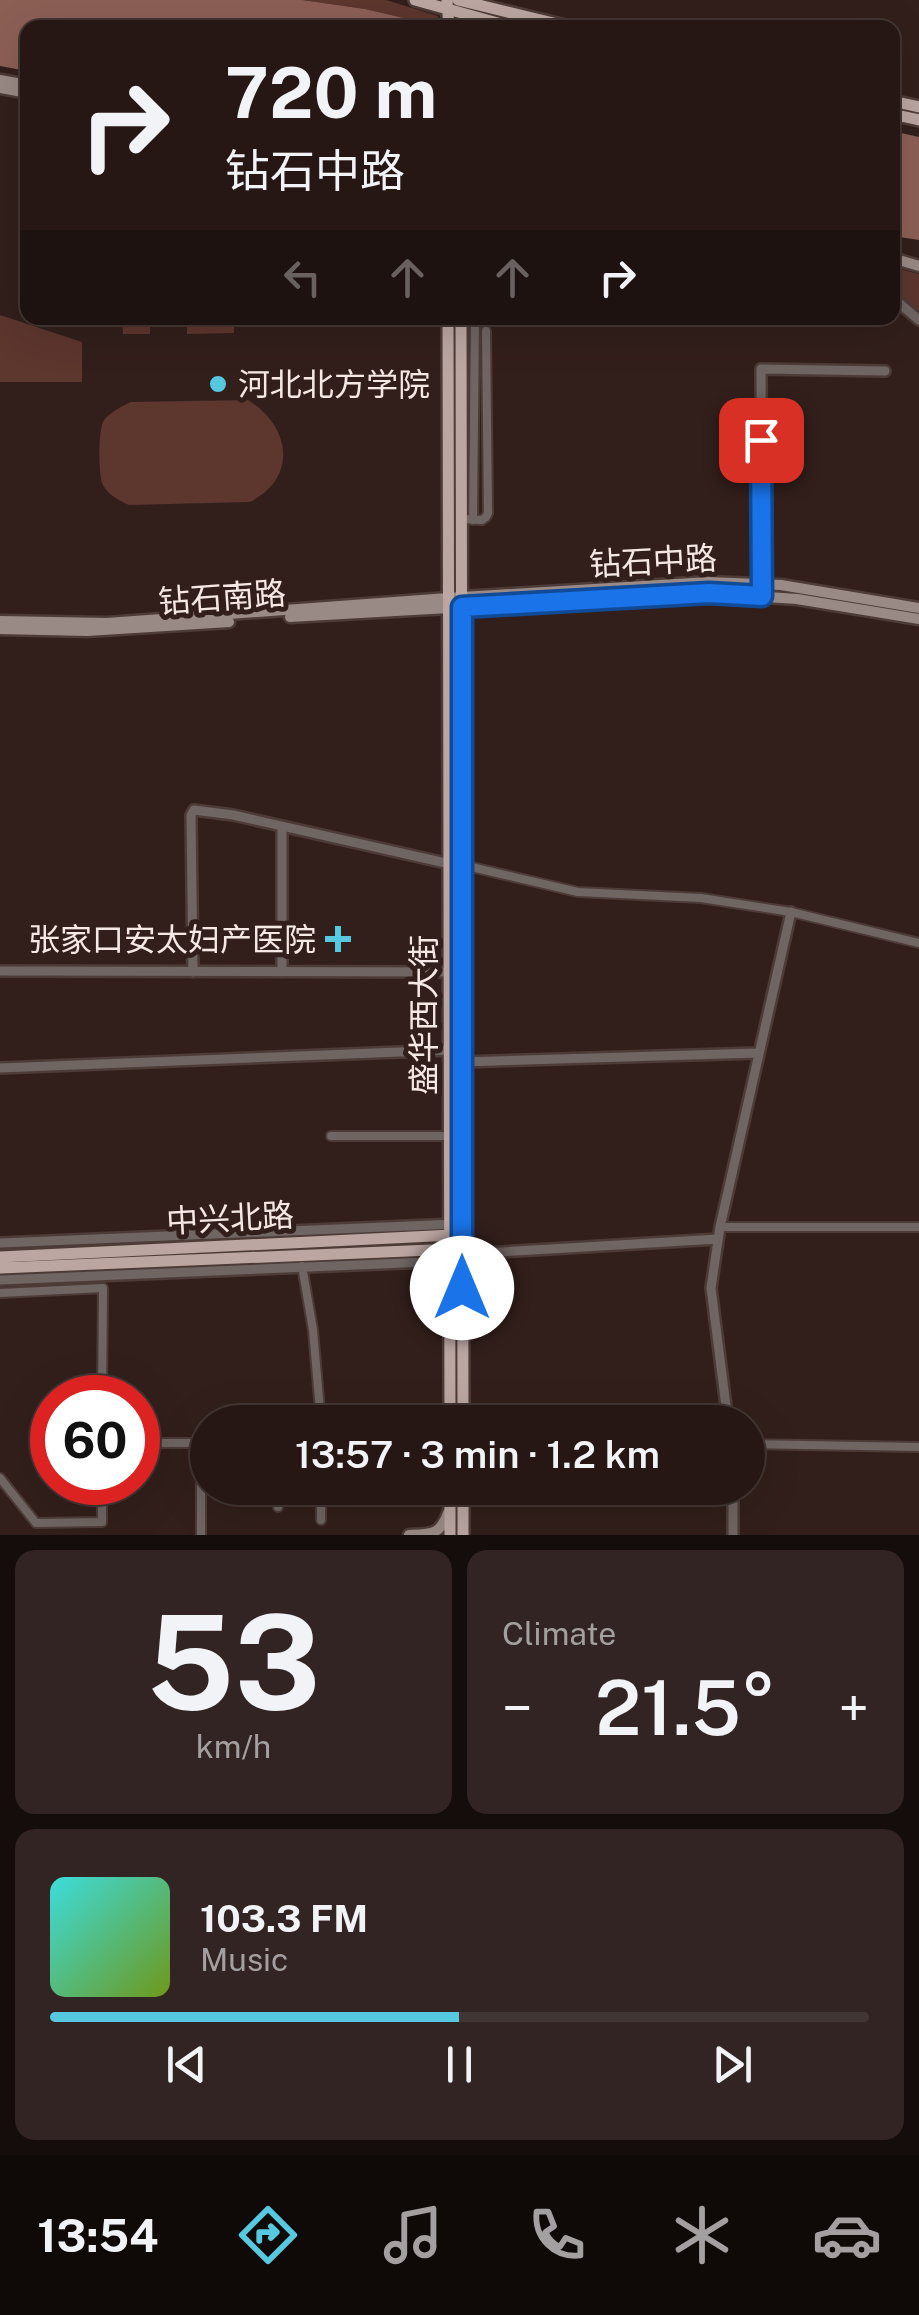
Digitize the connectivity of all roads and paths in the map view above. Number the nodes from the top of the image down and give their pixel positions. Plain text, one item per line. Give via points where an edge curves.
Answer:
1 (415, 0) edge
2 (482, 4) edge
3 (455, 13) edge
4 (483, 20) edge
5 (543, 20) edge
6 (448, 325) edge
7 (460, 325) edge
8 (475, 325) edge
9 (486, 331) dead end
10 (885, 371) dead end
11 (466, 516) junction
12 (762, 590) junction
13 (462, 602) junction
14 (448, 603) junction
15 (919, 608) edge
16 (919, 619) edge
17 (0, 620) edge
18 (0, 628) edge
19 (456, 734) junction
20 (282, 827) junction
21 (456, 864) junction
22 (791, 912) junction
23 (919, 944) edge
24 (0, 971) edge
25 (193, 972) junction
26 (282, 972) junction
27 (450, 972) junction
28 (450, 1050) junction
29 (758, 1053) junction
30 (462, 1062) junction
31 (0, 1068) edge
32 (331, 1136) dead end
33 (450, 1136) junction
34 (462, 1178) junction
35 (720, 1227) junction
36 (919, 1228) edge
37 (718, 1239) junction
38 (0, 1243) edge
39 (457, 1243) junction
40 (0, 1257) edge
41 (302, 1266) junction
42 (0, 1268) edge
43 (0, 1280) edge
44 (0, 1293) edge
45 (102, 1375) edge
46 (320, 1405) edge
47 (451, 1405) edge
48 (463, 1405) edge
49 (726, 1405) edge
50 (160, 1442) edge
51 (190, 1443) edge
52 (765, 1444) edge
53 (919, 1447) edge
54 (0, 1478) edge
55 (102, 1505) edge
56 (202, 1505) edge
57 (321, 1505) edge
58 (463, 1505) edge
59 (733, 1505) edge
60 (450, 1507) joint
61 (321, 1520) dead end
62 (434, 1534) edge
63 (201, 1535) edge
64 (409, 1535) edge
65 (457, 1535) edge
66 (733, 1535) edge

1 - 3 main road
2 - 3 main road
2 - 5 main road
3 - 4 main road
6 - 14 main road, 盛华西大街
7 - 11 main road
8 - 11 street
9 - 11 street via 488,512 482,520
10 - 12 street via 761,369
11 - 13 main road, 盛华西大街
12 - 13 main road, 钻石中路 via 676,584
12 - 15 main road, 钻石中路 via 782,585
12 - 16 main road, 钻石中路
13 - 14 main road, 钻石中路
13 - 19 main road, 盛华西大街
14 - 17 main road, 钻石南路 via 107,623
14 - 18 main road, 钻石南路 via 116,630
14 - 19 main road, 盛华西大街
19 - 21 main road, 盛华西大街
20 - 21 street
20 - 25 street via 194,810
20 - 26 street
21 - 22 street via 578,892 701,898
21 - 27 main road, 盛华西大街
21 - 30 main road, 盛华西大街
22 - 23 street
22 - 29 street
24 - 25 street
25 - 26 street
26 - 27 street
27 - 28 main road, 盛华西大街
28 - 31 street
28 - 33 main road, 盛华西大街
29 - 30 street
29 - 35 street
30 - 34 main road, 盛华西大街
32 - 33 street
33 - 39 main road, 盛华西大街
34 - 39 main road, 盛华西大街
34 - 39 street via 468,1198
35 - 36 street
35 - 37 street
37 - 39 street
37 - 49 street via 712,1288
38 - 39 street
39 - 40 main road, 中兴北路
39 - 41 street
39 - 42 main road, 中兴北路
39 - 47 main road, 盛华西大街
39 - 48 main road, 盛华西大街
41 - 43 street
41 - 46 street
44 - 45 street via 103,1288
50 - 51 street
52 - 53 street
54 - 55 street via 36,1523 102,1522
56 - 63 street
57 - 61 street
58 - 65 main road
59 - 66 street
60 - 62 main road
60 - 65 main road
62 - 64 main road
62 - 65 main road

